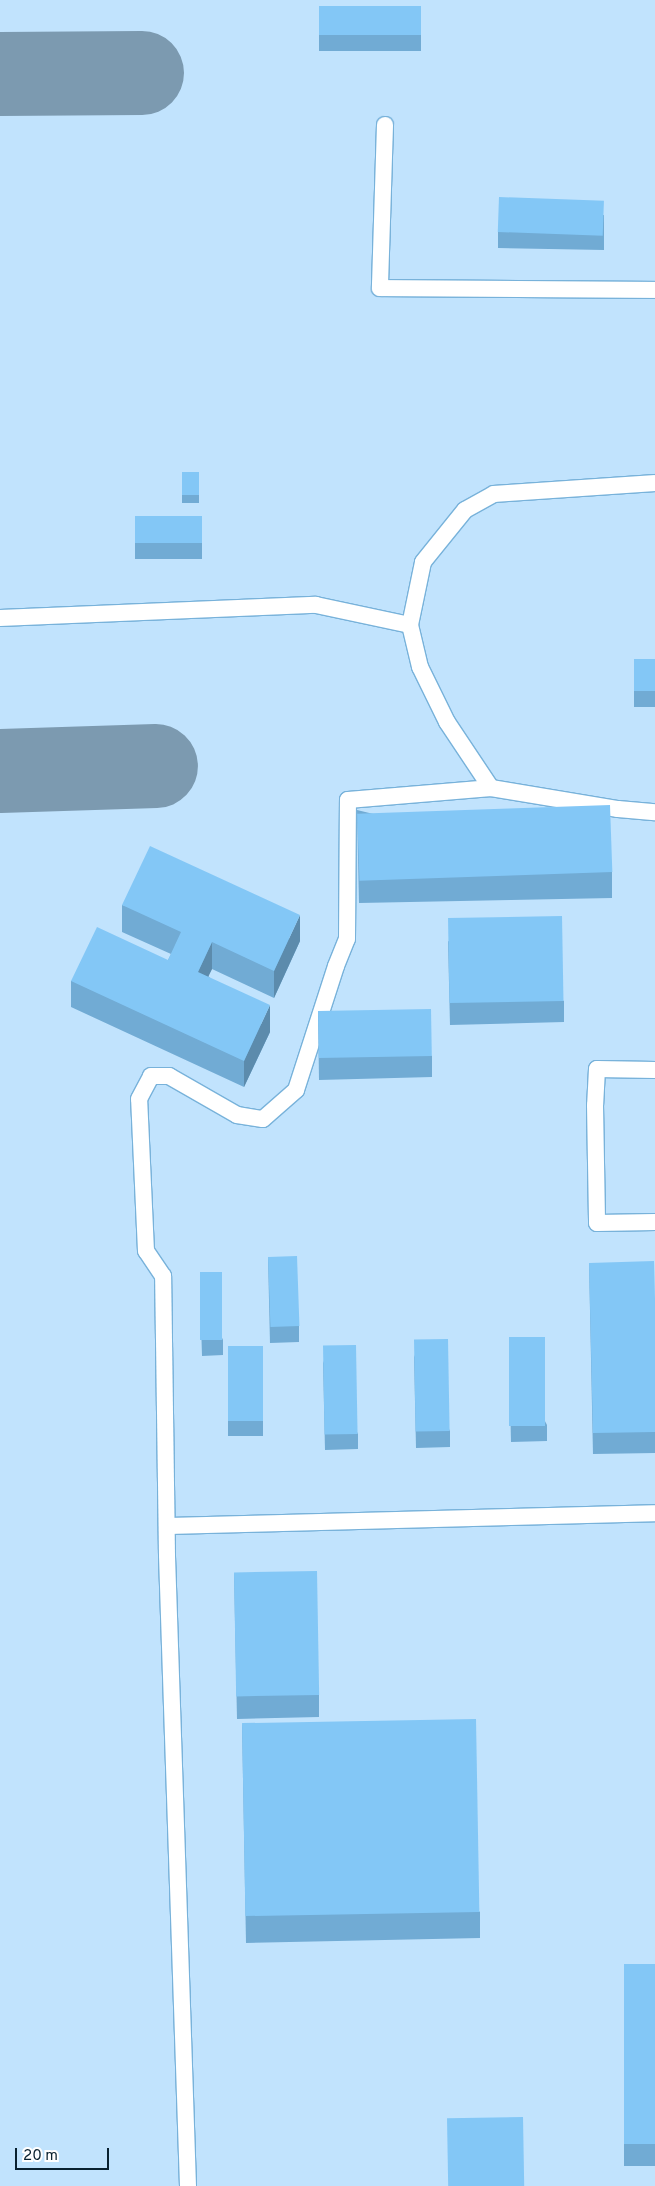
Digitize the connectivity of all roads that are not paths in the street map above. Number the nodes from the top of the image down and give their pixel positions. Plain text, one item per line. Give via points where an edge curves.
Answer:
1 (385, 125) dead end
2 (655, 290) edge
3 (655, 483) edge
4 (0, 618) edge
5 (410, 625) junction
6 (491, 788) junction
7 (655, 812) edge
8 (655, 1070) edge
9 (655, 1222) edge
10 (655, 1513) edge
11 (167, 1526) junction
12 (188, 2186) edge

1 - 2 lane via 380,288
3 - 5 lane via 494,494 464,510 422,562
4 - 5 lane via 316,604
5 - 6 lane via 420,667 431,690 447,722
6 - 7 lane
6 - 11 lane via 348,800 347,939 296,1090 282,1104 264,1119 237,1115 169,1076 151,1076 139,1099 146,1251 163,1276
8 - 9 lane via 597,1069 595,1105 597,1223
10 - 11 lane
11 - 12 lane

